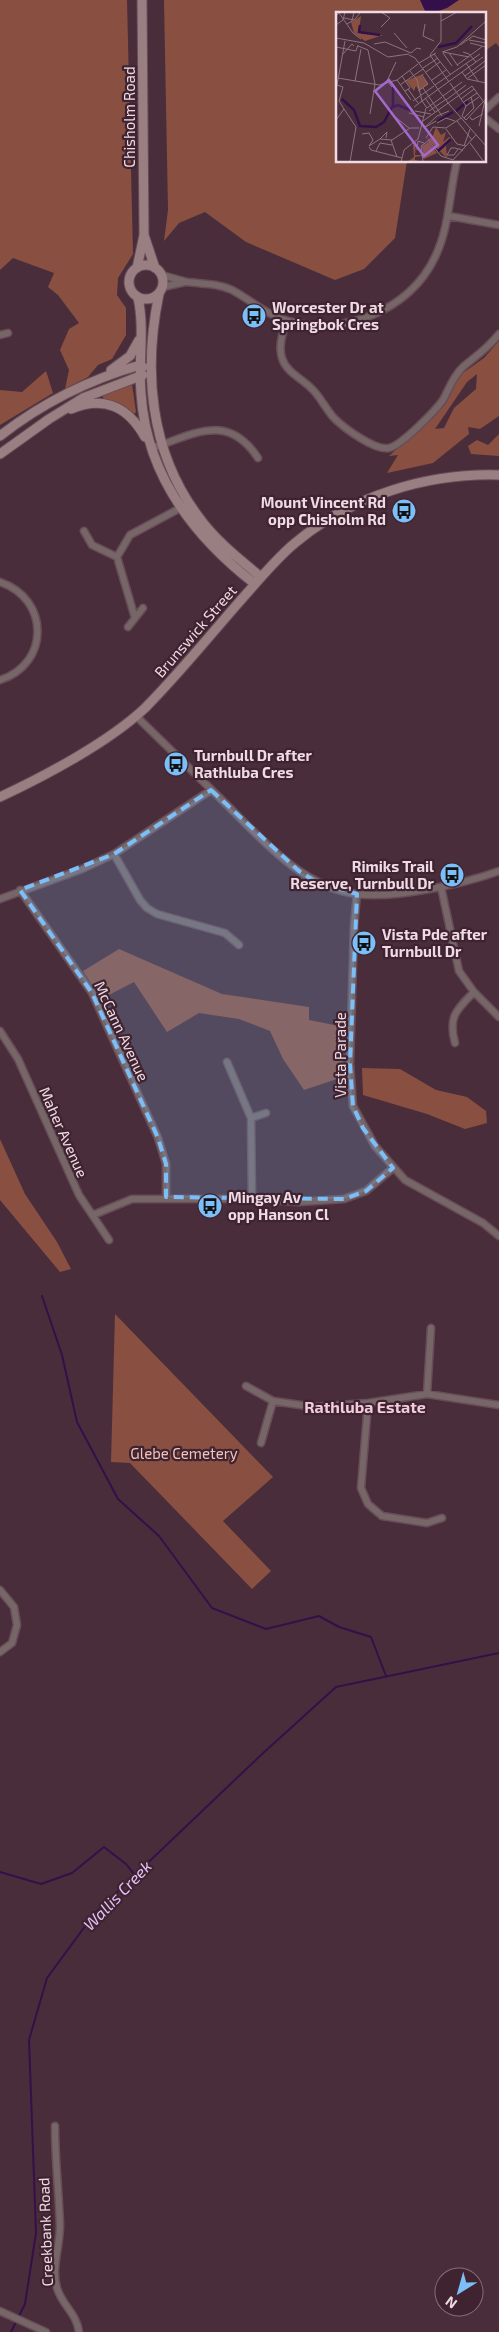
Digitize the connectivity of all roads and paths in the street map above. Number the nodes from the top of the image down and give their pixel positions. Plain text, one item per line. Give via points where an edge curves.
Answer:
1 (142, 0) edge
2 (499, 97) edge
3 (486, 109) edge
4 (486, 119) edge
5 (499, 129) edge
6 (457, 162) edge
7 (449, 216) junction
8 (499, 225) edge
9 (144, 234) junction
10 (137, 268) junction
11 (155, 268) junction
12 (162, 275) junction
13 (186, 282) junction
14 (161, 290) junction
15 (138, 298) junction
16 (286, 321) junction
17 (8, 333) dead end
18 (499, 334) edge
19 (0, 335) edge
20 (141, 335) junction
21 (140, 366) junction
22 (152, 372) junction
23 (140, 377) junction
24 (98, 378) junction
25 (49, 419) junction
26 (0, 436) edge
27 (162, 445) junction
28 (152, 448) junction
29 (0, 454) edge
30 (258, 458) dead end
31 (499, 474) edge
32 (188, 502) junction
33 (180, 508) junction
34 (84, 531) dead end
35 (117, 557) junction
36 (258, 581) junction
37 (0, 582) edge
38 (142, 608) dead end
39 (134, 618) junction
40 (128, 627) dead end
41 (0, 680) edge
42 (136, 716) junction
43 (211, 790) junction
44 (0, 797) edge
45 (114, 854) junction
46 (499, 871) edge
47 (441, 886) junction
48 (20, 890) junction
49 (357, 894) junction
50 (0, 899) edge
51 (239, 945) dead end
52 (474, 992) junction
53 (499, 1017) edge
54 (0, 1031) edge
55 (455, 1044) dead end
56 (228, 1062) dead end
57 (266, 1113) dead end
58 (251, 1118) junction
59 (393, 1168) junction
60 (166, 1197) junction
61 (252, 1199) junction
62 (93, 1214) junction
63 (499, 1236) edge
64 (109, 1240) dead end
65 (431, 1328) dead end
66 (246, 1386) dead end
67 (426, 1394) junction
68 (273, 1400) junction
69 (368, 1403) junction
70 (499, 1405) edge
71 (261, 1443) dead end
72 (442, 1518) dead end
73 (0, 1590) edge
74 (0, 1652) edge
75 (55, 2126) dead end
76 (0, 2311) edge
77 (45, 2332) edge
78 (79, 2332) edge

1 - 9 main road, Chisholm Road
2 - 3 street
4 - 5 street
6 - 7 street
7 - 8 street
7 - 16 street via 435,258 422,277 393,304 358,321 338,325 312,326
9 - 10 main road, Chisholm Road
9 - 11 main road, Chisholm Road
10 - 11 main road via 146,265
10 - 15 main road via 130,274 129,284
11 - 12 main road
12 - 13 street
12 - 14 main road
13 - 14 street
13 - 16 street via 213,284 232,290 256,308
14 - 15 main road via 150,299
14 - 22 main road via 153,326
15 - 20 main road
16 - 18 street via 280,345 288,370 312,388 344,426 381,448 391,448 399,443 432,412 462,368 485,351
17 - 19 street
20 - 21 main road
20 - 24 main road via 130,356
21 - 22 main road
21 - 23 main road
21 - 24 main road
22 - 23 main road
22 - 27 main road via 154,415
23 - 25 main road via 83,398
23 - 28 main road via 143,413
24 - 26 main road via 51,402
25 - 28 main road via 87,404 108,404 128,414 137,423
25 - 29 main road
27 - 28 street
27 - 30 street via 199,432 225,430 247,445
27 - 32 main road
28 - 33 main road
31 - 36 main road, Brunswick Street via 409,484 354,505 294,543
32 - 33 street
32 - 36 main road via 211,533
33 - 35 street via 130,535
33 - 36 main road via 217,553
34 - 35 street via 92,545
35 - 39 street
36 - 42 main road, Brunswick Street
37 - 41 street via 20,591 30,602 38,619 38,635 32,655 20,670
38 - 39 street
39 - 40 street
42 - 43 street
42 - 44 main road, Brunswick Street via 46,774
43 - 45 street
43 - 49 street via 299,871 315,881
45 - 48 street via 82,869
45 - 51 street via 147,908 157,914 225,933
46 - 47 street
47 - 49 street via 379,895
47 - 52 street via 455,961
48 - 50 street
48 - 60 street, McCann Avenue via 92,993 158,1138 166,1164
49 - 59 street, Vista Parade via 350,1064 353,1106 363,1128
52 - 53 street
52 - 55 street via 452,1018
54 - 62 street, Maher Avenue via 18,1059 79,1195
56 - 58 street
57 - 58 street
58 - 61 street
59 - 61 street via 366,1191 344,1199 300,1202
59 - 63 street, Vista Parade via 416,1188 483,1223
60 - 61 street
60 - 62 street via 132,1199
62 - 64 street, Maher Avenue
65 - 67 street
66 - 68 street
67 - 69 street
67 - 70 street
68 - 69 street via 314,1406
68 - 71 street
69 - 72 street via 361,1488 368,1504 382,1516 427,1523
73 - 74 street via 14,1607 17,1626 12,1643
75 - 78 street, Creekbank Road via 60,2227 56,2287 61,2299 75,2315
76 - 77 street

